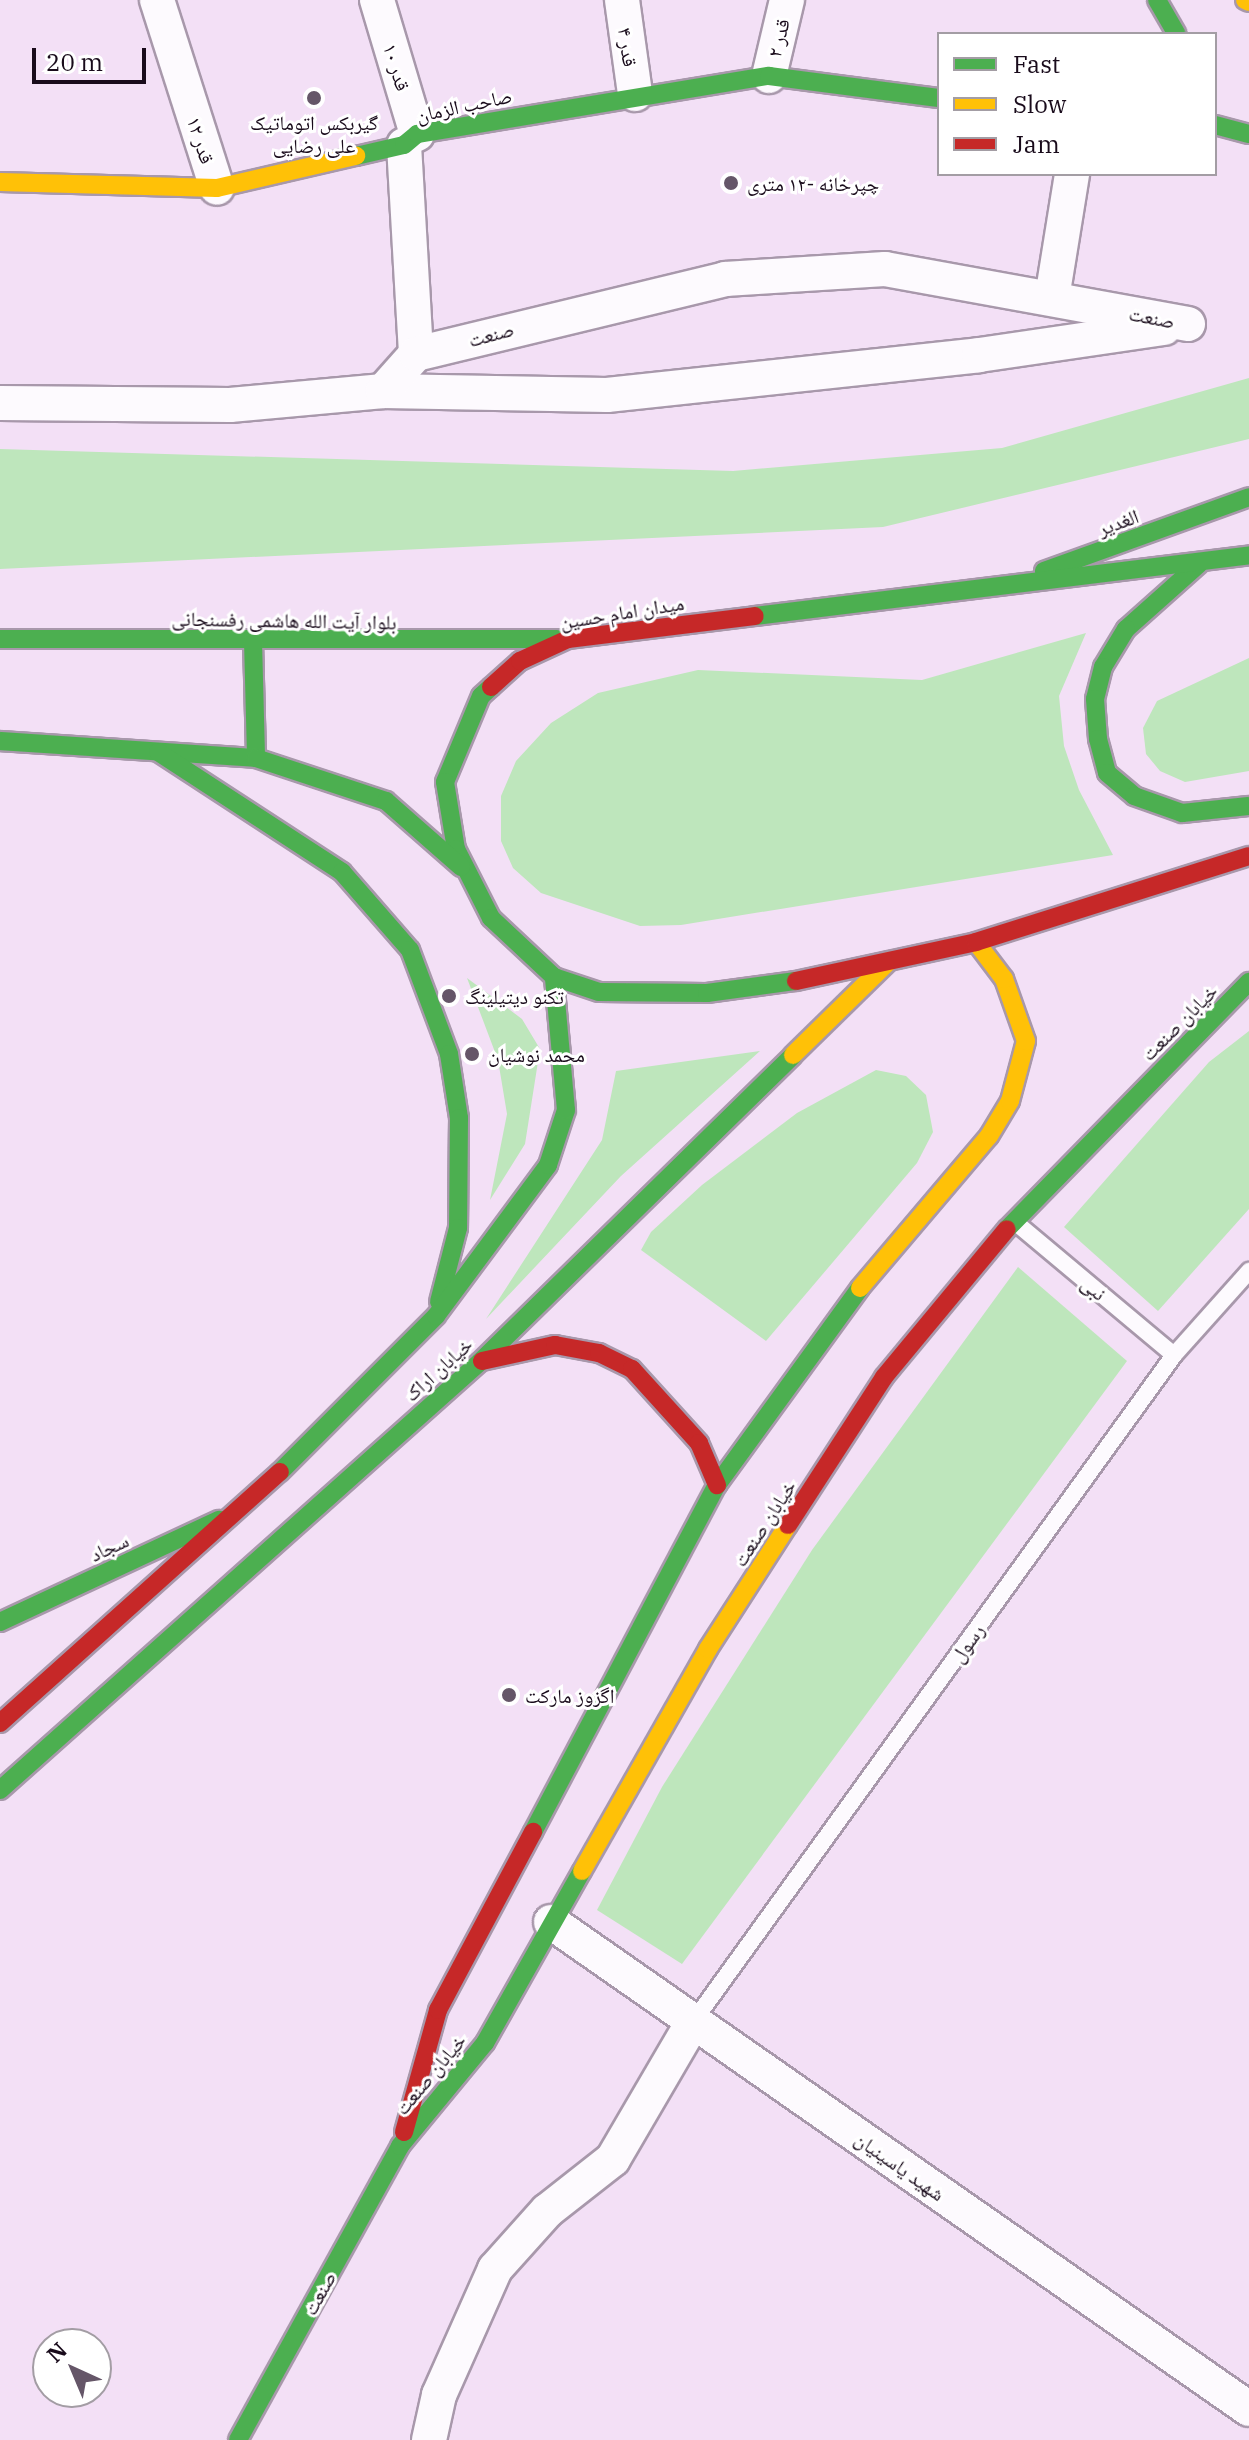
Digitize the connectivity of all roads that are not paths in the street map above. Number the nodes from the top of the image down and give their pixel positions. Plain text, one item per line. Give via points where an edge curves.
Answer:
1 (157, 0) edge
2 (377, 0) edge
3 (622, 0) edge
4 (787, 0) edge
5 (1157, 0) edge
6 (1176, 32) edge
7 (769, 76) junction
8 (635, 94) junction
9 (937, 98) edge
10 (1217, 126) edge
11 (1249, 134) edge
12 (411, 140) junction
13 (1072, 176) edge
14 (0, 182) edge
15 (217, 188) junction
16 (1052, 298) junction
17 (416, 354) junction
18 (383, 391) junction
19 (0, 403) edge
20 (1249, 497) edge
21 (1249, 555) edge
22 (1199, 564) junction
23 (1001, 587) junction
24 (0, 639) edge
25 (568, 639) junction
26 (253, 641) junction
27 (0, 741) edge
28 (158, 752) junction
29 (256, 758) junction
30 (1249, 806) edge
31 (1249, 856) edge
32 (465, 872) junction
33 (976, 942) junction
34 (889, 961) junction
35 (554, 977) junction
36 (1249, 982) edge
37 (1014, 1221) junction
38 (1249, 1271) edge
39 (436, 1316) junction
40 (1174, 1355) junction
41 (480, 1362) junction
42 (717, 1485) junction
43 (236, 1512) junction
44 (0, 1622) edge
45 (0, 1723) edge
46 (0, 1790) edge
47 (551, 1922) junction
48 (693, 2022) junction
49 (400, 2146) junction
50 (1249, 2409) edge
51 (238, 2440) edge
52 (429, 2440) edge

1 - 15 street, قدر ۱۲
2 - 12 street, قدر ۱۰
3 - 8 street, قدر ۴
4 - 7 street, قدر ۲
5 - 6 main road
7 - 8 main road, صاحب الزمان
7 - 9 main road, صاحب الزمان
8 - 12 main road, صاحب الزمان
10 - 11 main road
12 - 15 main road, صاحب الزمان
12 - 17 street, قدر ۱۰
13 - 16 street
14 - 15 main road, صاحب الزمان
16 - 17 street, صنعت via 885,269 725,279
16 - 18 street, صنعت via 1188,324 979,355 607,395
17 - 18 street
18 - 19 street, صنعت via 230,405
20 - 23 main road, الغدیر
21 - 22 main road, میدان امام حسین
22 - 23 main road, میدان امام حسین
22 - 30 main road via 1126,629 1103,667 1095,699 1098,739 1107,773 1134,796 1182,813
23 - 25 main road, میدان امام حسین
24 - 26 main road, بلوار آیت الله هاشمی رفسنجانی
25 - 26 main road, بلوار آیت الله هاشمی رفسنجانی
25 - 32 main road, میدان امام حسین via 499,679 481,696 456,743 446,805
26 - 29 main road
27 - 28 main road
28 - 29 main road
28 - 39 main road via 342,872 410,950 449,1054 460,1132 458,1228
29 - 32 main road via 386,801
31 - 33 main road, میدان امام حسین
32 - 35 main road, میدان امام حسین via 491,918
33 - 34 main road, میدان امام حسین
33 - 42 main road, خیابان صنعت via 1004,979 1024,1030 1023,1065 1010,1101 989,1136 837,1315
34 - 35 main road, میدان امام حسین via 707,993 599,992
34 - 41 main road, خیابان اراک
35 - 39 main road, خیابان اراک via 567,1097 548,1165
36 - 37 main road, خیابان صنعت
37 - 40 lane, نبی
37 - 47 main road, خیابان صنعت via 884,1377 708,1649
38 - 40 lane, رسول
39 - 43 main road, خیابان اراک
40 - 48 lane, رسول
41 - 42 main road via 555,1345 599,1353 632,1369 699,1443
41 - 46 main road, خیابان اراک
42 - 49 main road, خیابان صنعت via 438,2010
43 - 44 main road, سجاد
43 - 45 main road, خیابان اراک
47 - 48 street, شهید یاسینیان
47 - 49 main road, خیابان صنعت via 485,2043
48 - 50 street, شهید یاسینیان
48 - 52 street via 613,2159 547,2211 495,2269 439,2395
49 - 51 main road, صنعت

